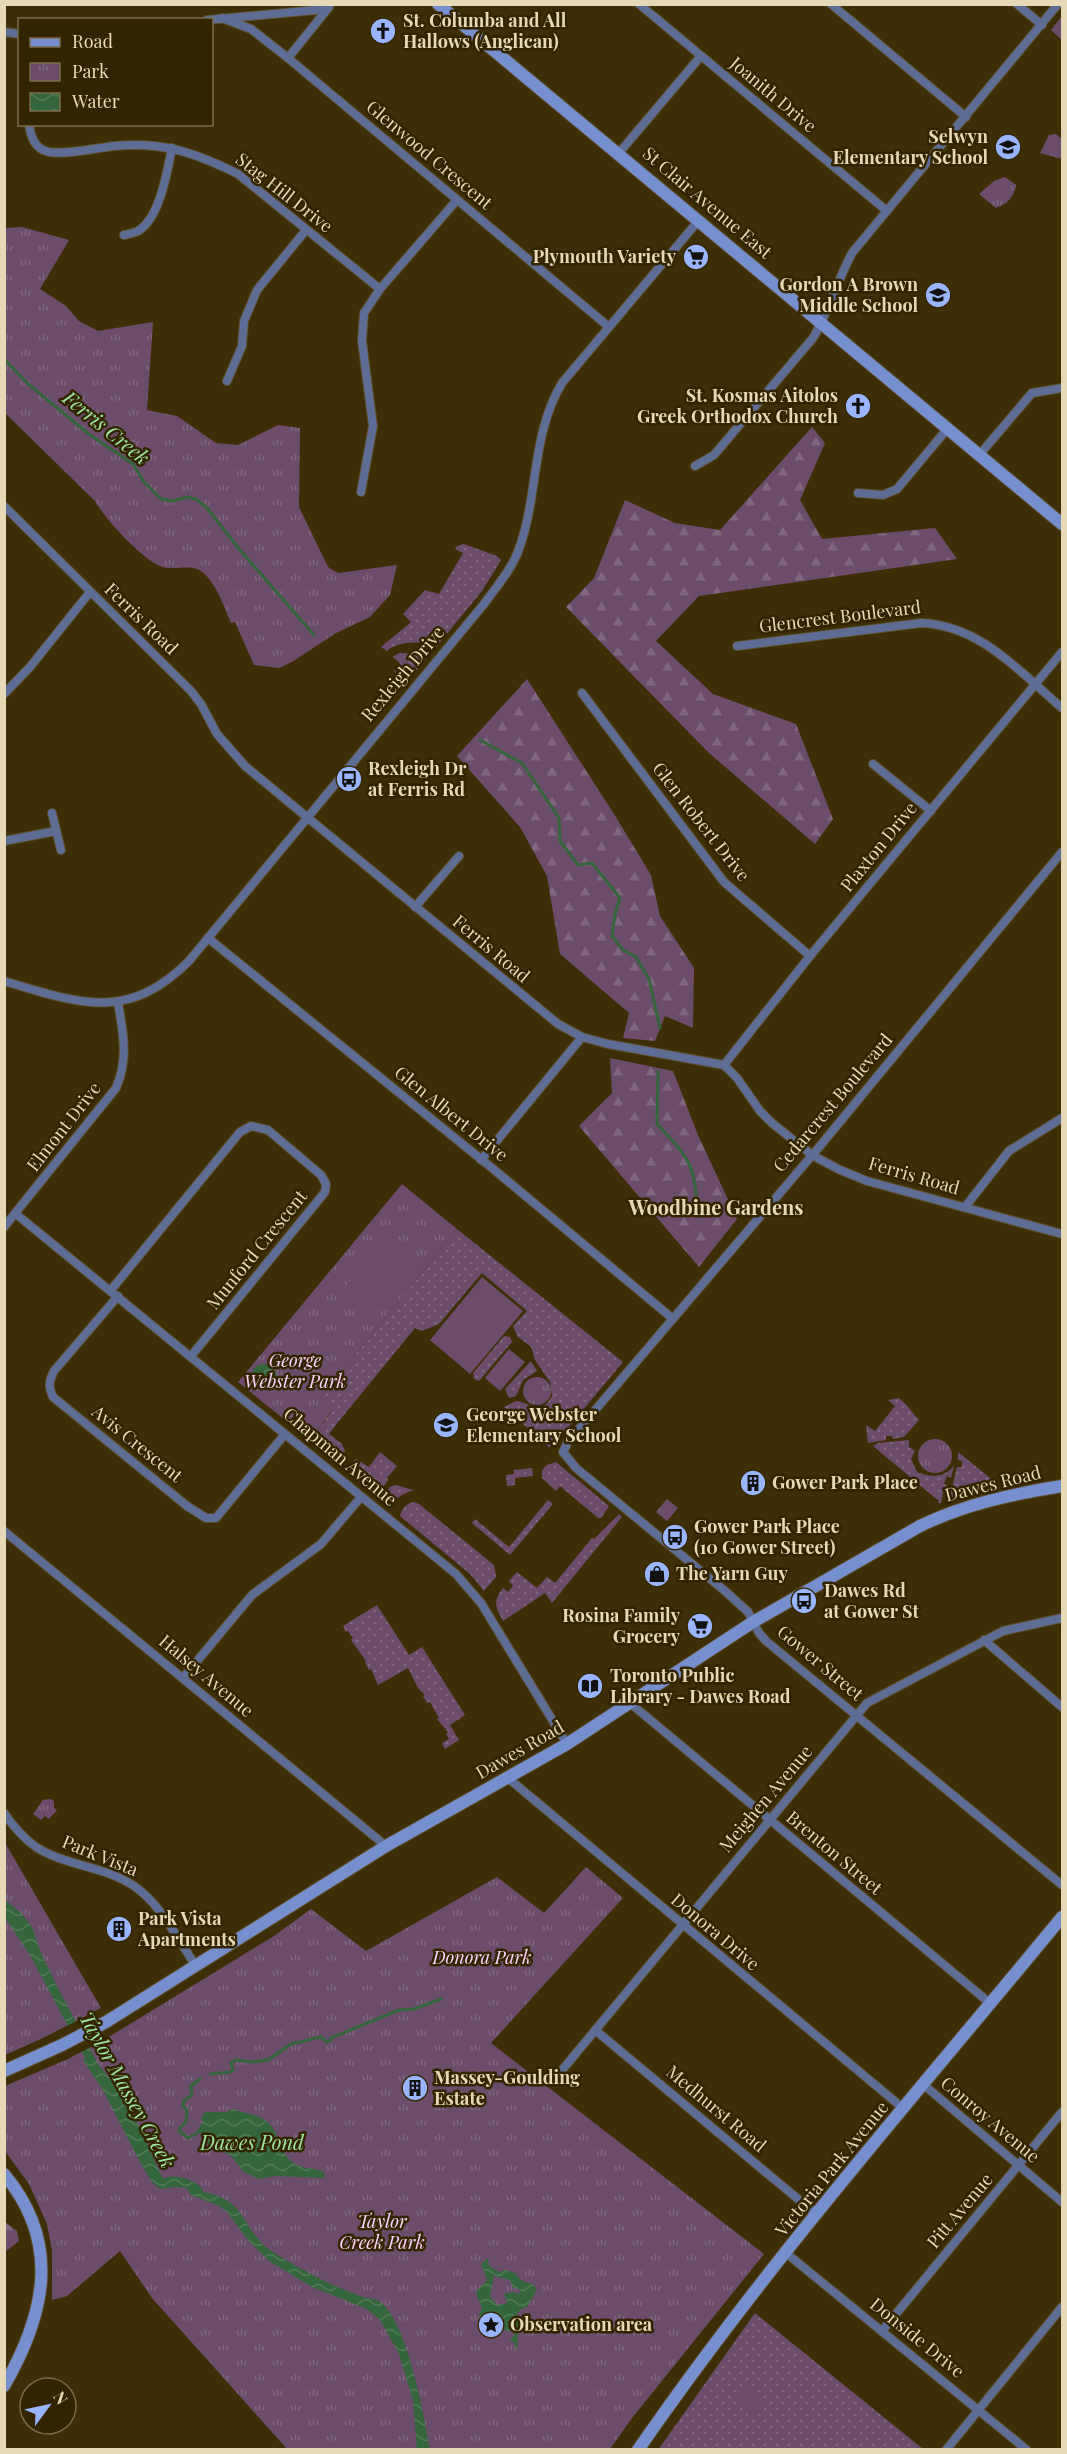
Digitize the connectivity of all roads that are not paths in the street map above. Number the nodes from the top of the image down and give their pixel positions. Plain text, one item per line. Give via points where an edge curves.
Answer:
1 (438, 4) edge
2 (639, 4) edge
3 (831, 4) edge
4 (1017, 4) edge
5 (1059, 4) edge
6 (329, 7) edge
7 (222, 18) junction
8 (213, 19) edge
9 (1041, 25) junction
10 (700, 57) junction
11 (288, 58) junction
12 (966, 117) junction
13 (29, 126) edge
14 (172, 148) junction
15 (619, 153) junction
16 (456, 201) junction
17 (887, 211) junction
18 (699, 220) junction
19 (306, 230) junction
20 (124, 235) dead end
21 (380, 289) junction
22 (822, 323) junction
23 (609, 327) junction
24 (227, 381) dead end
25 (1062, 388) edge
26 (948, 428) junction
27 (980, 454) junction
28 (695, 466) dead end
29 (361, 492) dead end
30 (858, 493) dead end
31 (4, 506) edge
32 (1062, 524) edge
33 (90, 592) junction
34 (737, 646) dead end
35 (1062, 652) edge
36 (1036, 685) junction
37 (582, 693) dead end
38 (4, 694) edge
39 (1062, 708) edge
40 (873, 764) dead end
41 (931, 811) junction
42 (52, 813) dead end
43 (307, 816) junction
44 (56, 831) junction
45 (4, 841) edge
46 (61, 850) dead end
47 (1062, 852) edge
48 (459, 856) dead end
49 (415, 907) junction
50 (208, 938) junction
51 (810, 956) junction
52 (4, 981) edge
53 (118, 1002) junction
54 (582, 1037) junction
55 (724, 1065) junction
56 (1062, 1118) edge
57 (812, 1155) junction
58 (481, 1160) junction
59 (966, 1207) junction
60 (16, 1214) junction
61 (4, 1227) edge
62 (1062, 1234) edge
63 (114, 1293) junction
64 (672, 1318) junction
65 (192, 1355) junction
66 (285, 1434) junction
67 (566, 1457) joint
68 (1062, 1486) edge
69 (362, 1497) junction
70 (4, 1532) edge
71 (1062, 1618) edge
72 (753, 1622) junction
73 (984, 1640) junction
74 (183, 1678) junction
75 (630, 1703) junction
76 (1062, 1707) edge
77 (856, 1715) junction
78 (567, 1744) junction
79 (508, 1778) junction
80 (4, 1814) edge
81 (769, 1820) junction
82 (386, 1846) junction
83 (1062, 1885) edge
84 (1062, 1917) edge
85 (682, 1926) junction
86 (196, 1966) junction
87 (990, 2004) junction
88 (595, 2030) junction
89 (4, 2071) edge
90 (553, 2081) dead end
91 (924, 2085) junction
92 (904, 2109) junction
93 (1062, 2112) edge
94 (1018, 2166) junction
95 (4, 2174) edge
96 (1062, 2202) edge
97 (816, 2214) junction
98 (786, 2253) junction
99 (1062, 2307) edge
100 (882, 2331) junction
101 (4, 2386) edge
102 (979, 2410) junction
103 (638, 2450) edge
104 (946, 2450) edge
105 (1027, 2450) edge

1 - 15 main road, St Clair Avenue East
2 - 10 street, Joanith Drive
3 - 12 street
4 - 9 street
5 - 9 street
6 - 7 street, Glenwood Crescent
6 - 11 street
7 - 8 street, Glenwood Crescent
7 - 11 street, Glenwood Crescent via 251,29
9 - 12 street
10 - 15 street
10 - 17 street, Joanith Drive
11 - 16 street, Glenwood Crescent
12 - 17 street
13 - 14 street, Stag Hill Drive via 33,141 50,152 125,145
14 - 19 street, Stag Hill Drive via 192,152 238,174
14 - 20 street via 155,211 137,232
15 - 18 main road, St Clair Avenue East
16 - 21 street
16 - 23 street, Glenwood Crescent
17 - 22 street via 852,253
18 - 22 main road, St Clair Avenue East
18 - 23 street, Rexleigh Drive
19 - 21 street, Stag Hill Drive
19 - 24 street via 257,290 244,321 242,346
21 - 29 street via 364,313 362,330 373,426
22 - 26 main road, St Clair Avenue East
22 - 28 street via 720,449
23 - 43 street, Rexleigh Drive via 550,402 525,528 509,570
25 - 27 street via 1032,393
26 - 27 main road, St Clair Avenue East
26 - 30 street via 897,489 884,495
27 - 32 main road, St Clair Avenue East
31 - 33 street, Ferris Road
33 - 38 street
33 - 43 street, Ferris Road via 191,691 230,752
34 - 36 street, Glencrest Boulevard via 921,623 944,624 977,638
35 - 36 street, Plaxton Drive
36 - 39 street, Glencrest Boulevard
36 - 41 street, Plaxton Drive
37 - 51 street, Glen Robert Drive via 724,882
40 - 41 street
41 - 51 street, Plaxton Drive
42 - 44 street
43 - 49 street, Ferris Road
43 - 50 street, Rexleigh Drive
44 - 45 street
44 - 46 street
47 - 57 street, Cedarcrest Boulevard
48 - 49 street
49 - 54 street, Ferris Road via 558,1024
50 - 53 street, Rexleigh Drive via 164,983
50 - 58 street, Glen Albert Drive
51 - 55 street, Plaxton Drive
52 - 53 street, Rexleigh Drive via 78,1002
53 - 60 street, Elmont Drive via 125,1049 116,1088
54 - 55 street, Ferris Road
54 - 58 street
55 - 57 street, Ferris Road via 760,1111
56 - 59 street via 1009,1151
57 - 59 street, Ferris Road via 867,1181
57 - 64 street, Cedarcrest Boulevard
58 - 64 street, Glen Albert Drive
59 - 62 street, Ferris Road
60 - 61 street, Elmont Drive
60 - 63 street, Chapman Avenue
63 - 65 street, Chapman Avenue
63 - 65 street, Munford Crescent via 240,1132 251,1125 268,1130 321,1174 325,1192
63 - 66 street, Avis Crescent via 54,1371 49,1380 53,1396 206,1518 216,1518
64 - 67 street, Cedarcrest Boulevard via 565,1446
65 - 66 street, Chapman Avenue
66 - 69 street, Chapman Avenue
67 - 72 street, Gower Street via 725,1591
68 - 72 main road, Dawes Road via 990,1500 939,1517
69 - 74 street via 321,1544 252,1596
69 - 78 street, Chapman Avenue via 468,1587
70 - 74 street, Halsey Avenue
71 - 73 street, Meighen Avenue via 1011,1628
72 - 75 main road, Dawes Road
72 - 77 street, Gower Street via 766,1641
73 - 76 street
73 - 77 street, Meighen Avenue via 867,1703
74 - 82 street, Halsey Avenue
75 - 78 main road, Dawes Road
75 - 81 street, Brenton Street
77 - 81 street, Meighen Avenue
77 - 83 street, Gower Street
78 - 79 main road, Dawes Road
79 - 82 main road, Dawes Road
79 - 85 street, Donora Drive
80 - 86 street, Park Vista via 37,1848 122,1878 136,1887 157,1908
81 - 85 street, Meighen Avenue
81 - 87 street, Brenton Street
82 - 86 main road, Dawes Road
84 - 87 main road, Victoria Park Avenue
85 - 88 street, Meighen Avenue
85 - 92 street, Donora Drive
86 - 89 main road, Dawes Road via 106,2022
87 - 91 main road, Victoria Park Avenue
88 - 90 street, Meighen Avenue
88 - 97 street, Medhurst Road
91 - 92 main road, Victoria Park Avenue
91 - 94 street, Conroy Avenue
92 - 97 main road, Victoria Park Avenue
93 - 94 street, Pitt Avenue
94 - 96 street, Conroy Avenue
94 - 100 street, Pitt Avenue
95 - 101 main road via 20,2195 34,2227 42,2269 32,2330
97 - 98 main road, Victoria Park Avenue
98 - 100 street, Donside Drive
98 - 103 main road, Victoria Park Avenue via 682,2385
99 - 102 street
100 - 102 street, Donside Drive
102 - 104 street
102 - 105 street, Donside Drive

